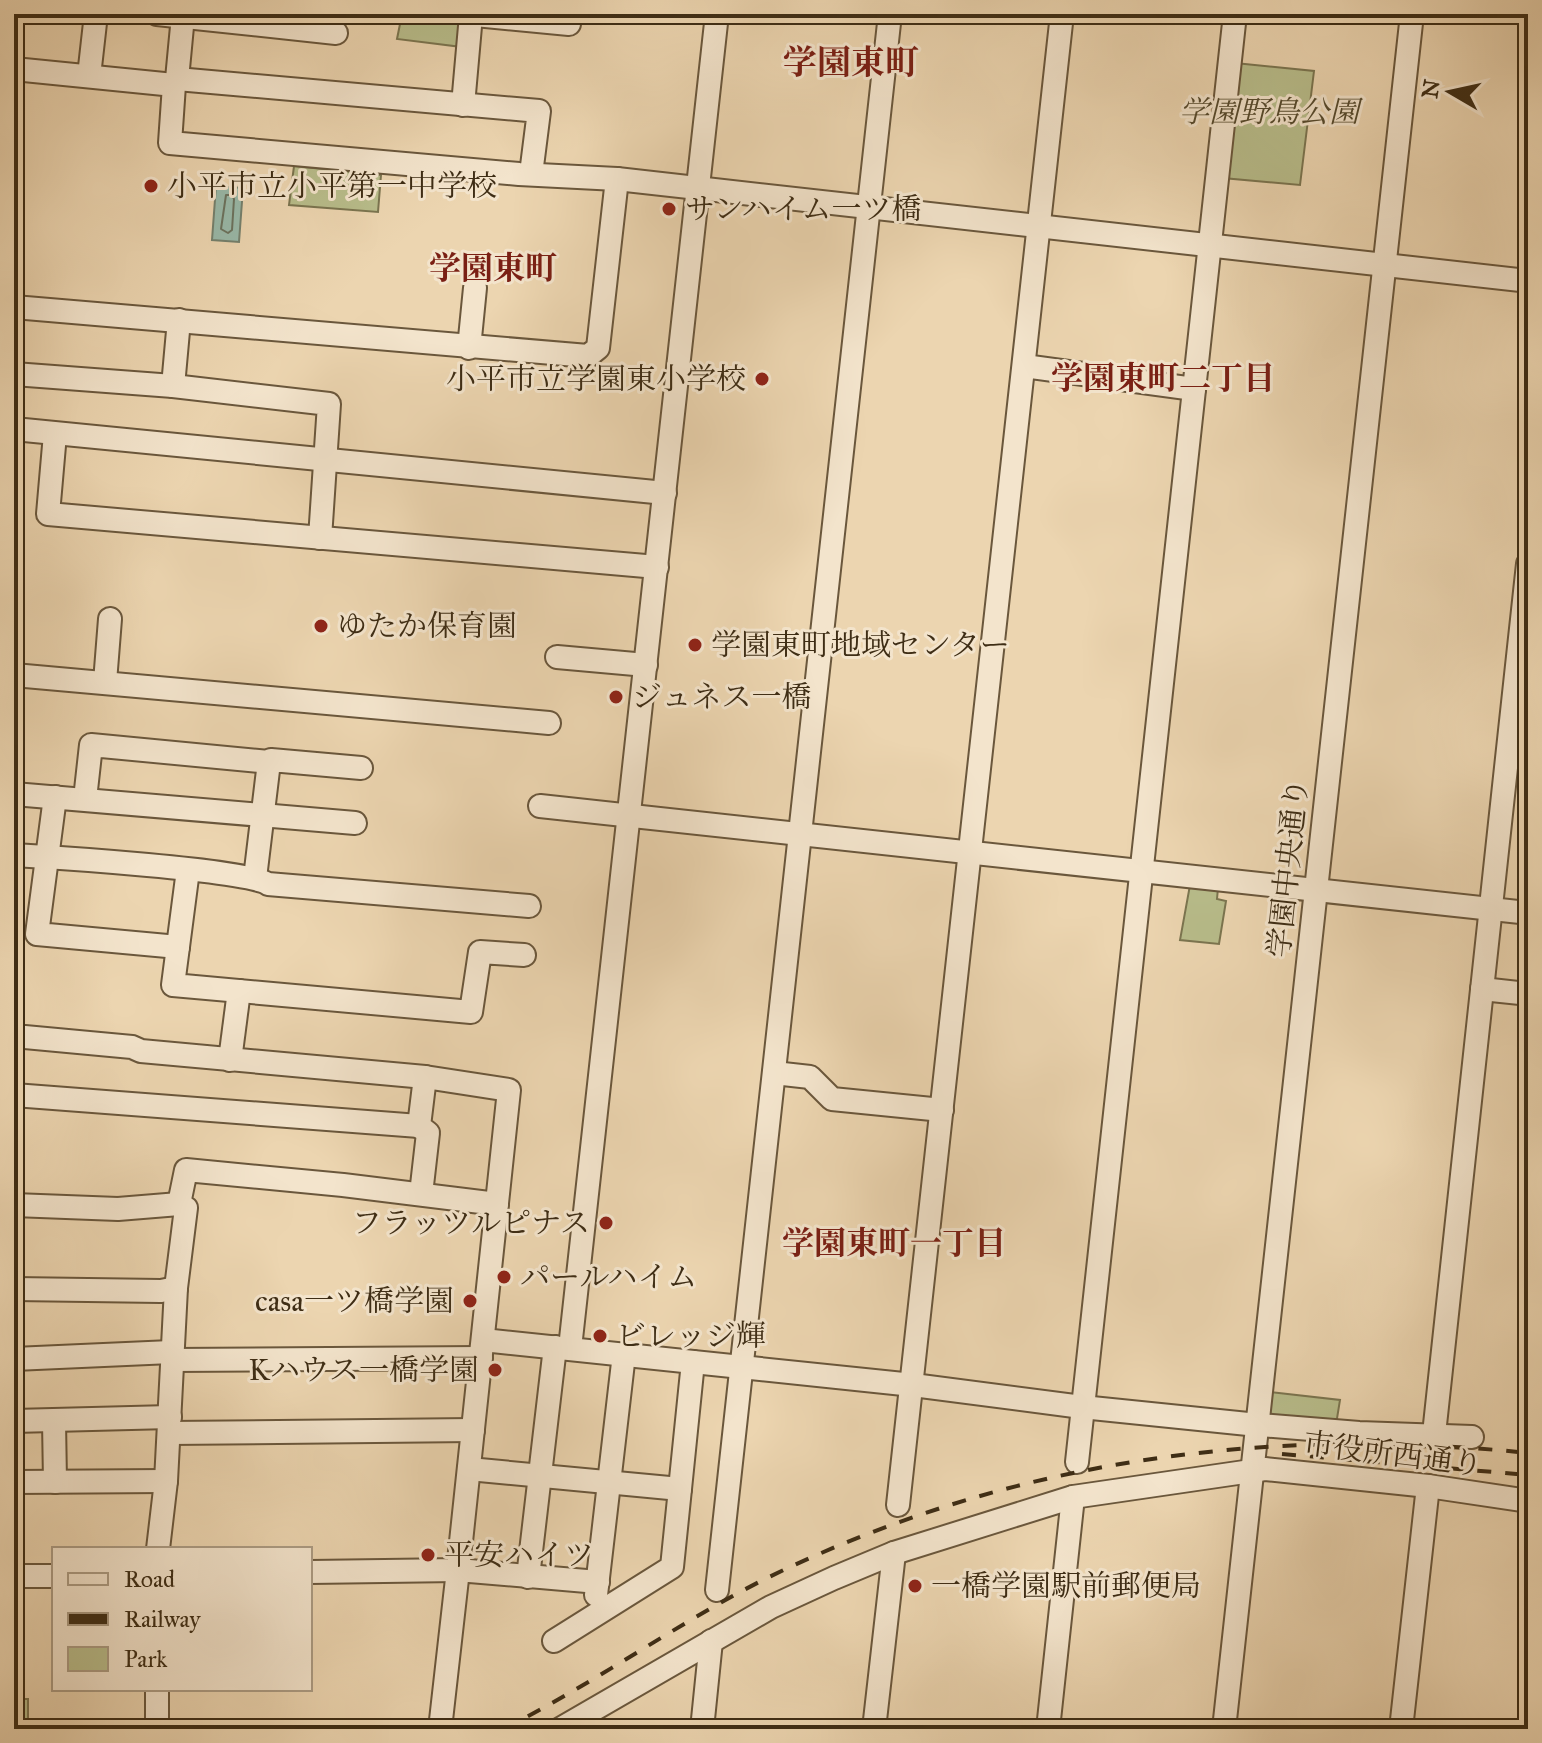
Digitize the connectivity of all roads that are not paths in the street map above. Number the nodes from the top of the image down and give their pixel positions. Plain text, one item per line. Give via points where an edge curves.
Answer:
1 (96, 14) edge
2 (157, 14) edge
3 (468, 14) edge
4 (570, 14) edge
5 (717, 14) edge
6 (890, 14) edge
7 (1062, 14) edge
8 (1235, 14) edge
9 (1412, 14) edge
10 (183, 16) junction
11 (282, 21) edge
12 (336, 33) dead end
13 (14, 69) edge
14 (89, 76) junction
15 (176, 82) junction
16 (463, 105) junction
17 (531, 174) junction
18 (617, 179) junction
19 (698, 189) junction
20 (868, 209) junction
21 (1039, 228) junction
22 (1209, 246) junction
23 (1384, 265) junction
24 (1528, 281) edge
25 (475, 288) dead end
26 (14, 307) edge
27 (179, 320) junction
28 (469, 348) junction
29 (1024, 366) junction
30 (14, 374) edge
31 (173, 386) junction
32 (1194, 389) junction
33 (14, 429) edge
34 (55, 434) junction
35 (326, 460) junction
36 (665, 493) junction
37 (320, 538) junction
38 (1528, 564) edge
39 (657, 567) junction
40 (110, 619) dead end
41 (557, 657) dead end
42 (646, 665) junction
43 (14, 675) edge
44 (105, 682) junction
45 (549, 723) dead end
46 (269, 762) junction
47 (361, 768) dead end
48 (14, 794) edge
49 (55, 797) junction
50 (85, 799) junction
51 (540, 806) dead end
52 (628, 815) junction
53 (264, 817) junction
54 (355, 823) dead end
55 (800, 834) junction
56 (971, 852) junction
57 (14, 855) edge
58 (47, 857) junction
59 (188, 870) junction
60 (1140, 870) junction
61 (255, 878) junction
62 (1316, 890) junction
63 (529, 906) dead end
64 (1490, 909) junction
65 (1528, 913) edge
66 (178, 947) junction
67 (524, 955) dead end
68 (1482, 989) junction
69 (239, 991) junction
70 (1528, 994) edge
71 (14, 1036) edge
72 (230, 1060) junction
73 (774, 1073) junction
74 (425, 1077) junction
75 (14, 1095) edge
76 (942, 1110) junction
77 (419, 1126) junction
78 (421, 1194) junction
79 (179, 1204) junction
80 (497, 1204) junction
81 (14, 1205) edge
82 (176, 1288) junction
83 (14, 1289) edge
84 (562, 1348) junction
85 (482, 1349) junction
86 (624, 1354) junction
87 (172, 1356) junction
88 (14, 1359) edge
89 (693, 1362) junction
90 (741, 1368) junction
91 (913, 1385) junction
92 (1082, 1407) junction
93 (14, 1421) edge
94 (54, 1421) junction
95 (1257, 1423) junction
96 (169, 1425) junction
97 (473, 1430) junction
98 (1434, 1434) junction
99 (1472, 1437) dead end
100 (1077, 1462) dead end
101 (469, 1469) junction
102 (1252, 1471) junction
103 (540, 1476) junction
104 (166, 1481) junction
105 (14, 1482) edge
106 (55, 1482) junction
107 (609, 1482) junction
108 (1428, 1486) junction
109 (680, 1489) junction
110 (1073, 1497) junction
111 (1528, 1501) edge
112 (898, 1505) dead end
113 (158, 1547) edge
114 (894, 1553) junction
115 (458, 1570) junction
116 (312, 1572) edge
117 (14, 1576) edge
118 (52, 1576) edge
119 (528, 1577) junction
120 (598, 1582) junction
121 (717, 1590) dead end
122 (594, 1616) junction
123 (554, 1641) dead end
124 (711, 1641) junction
125 (157, 1691) edge
126 (157, 1729) edge
127 (440, 1729) edge
128 (560, 1729) edge
129 (702, 1729) edge
130 (874, 1729) edge
131 (1048, 1729) edge
132 (1224, 1729) edge
133 (1401, 1729) edge

1 - 14 street
2 - 10 street
3 - 4 street via 569,24
3 - 16 street
5 - 19 street
6 - 20 street
7 - 21 street
8 - 22 street
9 - 23 street, 学園中央通り
10 - 11 street
10 - 15 street
11 - 12 street
13 - 14 street
14 - 15 street
15 - 16 street
15 - 17 street via 170,143
16 - 17 street via 539,111
17 - 18 street
18 - 19 street
18 - 28 street via 598,348 588,356
19 - 20 street
19 - 36 street
20 - 21 street
20 - 55 street
21 - 22 street
21 - 29 street
22 - 23 street
22 - 32 street
23 - 24 street
23 - 62 street, 学園中央通り
25 - 28 street
26 - 27 street
27 - 28 street
27 - 31 street
29 - 32 street
29 - 56 street
30 - 31 street
31 - 35 street via 329,404
32 - 60 street
33 - 34 street
34 - 35 street
34 - 37 street via 48,514
35 - 36 street
35 - 37 street
36 - 39 street
37 - 39 street
38 - 64 street
39 - 42 street
40 - 44 street
41 - 42 street
42 - 52 street
43 - 44 street
44 - 45 street
46 - 47 street
46 - 50 street via 91,745
46 - 53 street
48 - 49 street
49 - 50 street
49 - 58 street
50 - 53 street
51 - 52 street
52 - 55 street
52 - 84 street
53 - 54 street
53 - 61 street
55 - 56 street
55 - 73 street
56 - 60 street
56 - 76 street
57 - 58 street
58 - 59 street
58 - 66 street via 37,934
59 - 61 street
59 - 66 street
60 - 62 street
60 - 92 street
61 - 63 street via 268,884
62 - 64 street
62 - 95 street, 学園中央通り
64 - 65 street
64 - 68 street
66 - 69 street via 173,985
67 - 69 street via 480,952 471,1012
68 - 70 street
68 - 98 street
69 - 72 street
71 - 72 street
72 - 74 street
73 - 76 street via 810,1077 832,1099
73 - 90 street
74 - 77 street
74 - 80 street via 509,1090
75 - 77 street
76 - 91 street
77 - 78 street via 428,1133
78 - 79 street via 186,1170
78 - 80 street
79 - 81 street via 118,1209
79 - 82 street via 186,1208
80 - 85 street
82 - 83 street
82 - 87 street
84 - 85 street
84 - 86 street
84 - 103 street
85 - 87 street
85 - 97 street
86 - 89 street
86 - 107 street
87 - 88 street
87 - 96 street
89 - 90 street
89 - 109 street
90 - 91 street
90 - 121 street
91 - 92 street
91 - 112 street
92 - 95 street
92 - 100 street
93 - 94 street
94 - 96 street
94 - 106 street
95 - 98 street
95 - 102 street, 学園中央通り
96 - 97 street
96 - 104 street
97 - 101 street
98 - 99 street
101 - 103 street
101 - 115 street
102 - 108 street, 市役所西通り
102 - 110 street, 市役所西通り
102 - 132 street, 学園中央通り
103 - 107 street
103 - 119 street
104 - 106 street
104 - 113 street
105 - 106 street
107 - 109 street
107 - 120 street
108 - 111 street, 市役所西通り
108 - 133 street
109 - 122 street via 672,1567
110 - 114 street, 市役所西通り
110 - 131 street
114 - 124 street, 市役所西通り via 771,1607
114 - 130 street
115 - 116 street
115 - 119 street
115 - 127 street
117 - 118 street
119 - 120 street
120 - 122 street
122 - 123 street
124 - 128 street, 市役所西通り
124 - 129 street
125 - 126 street

